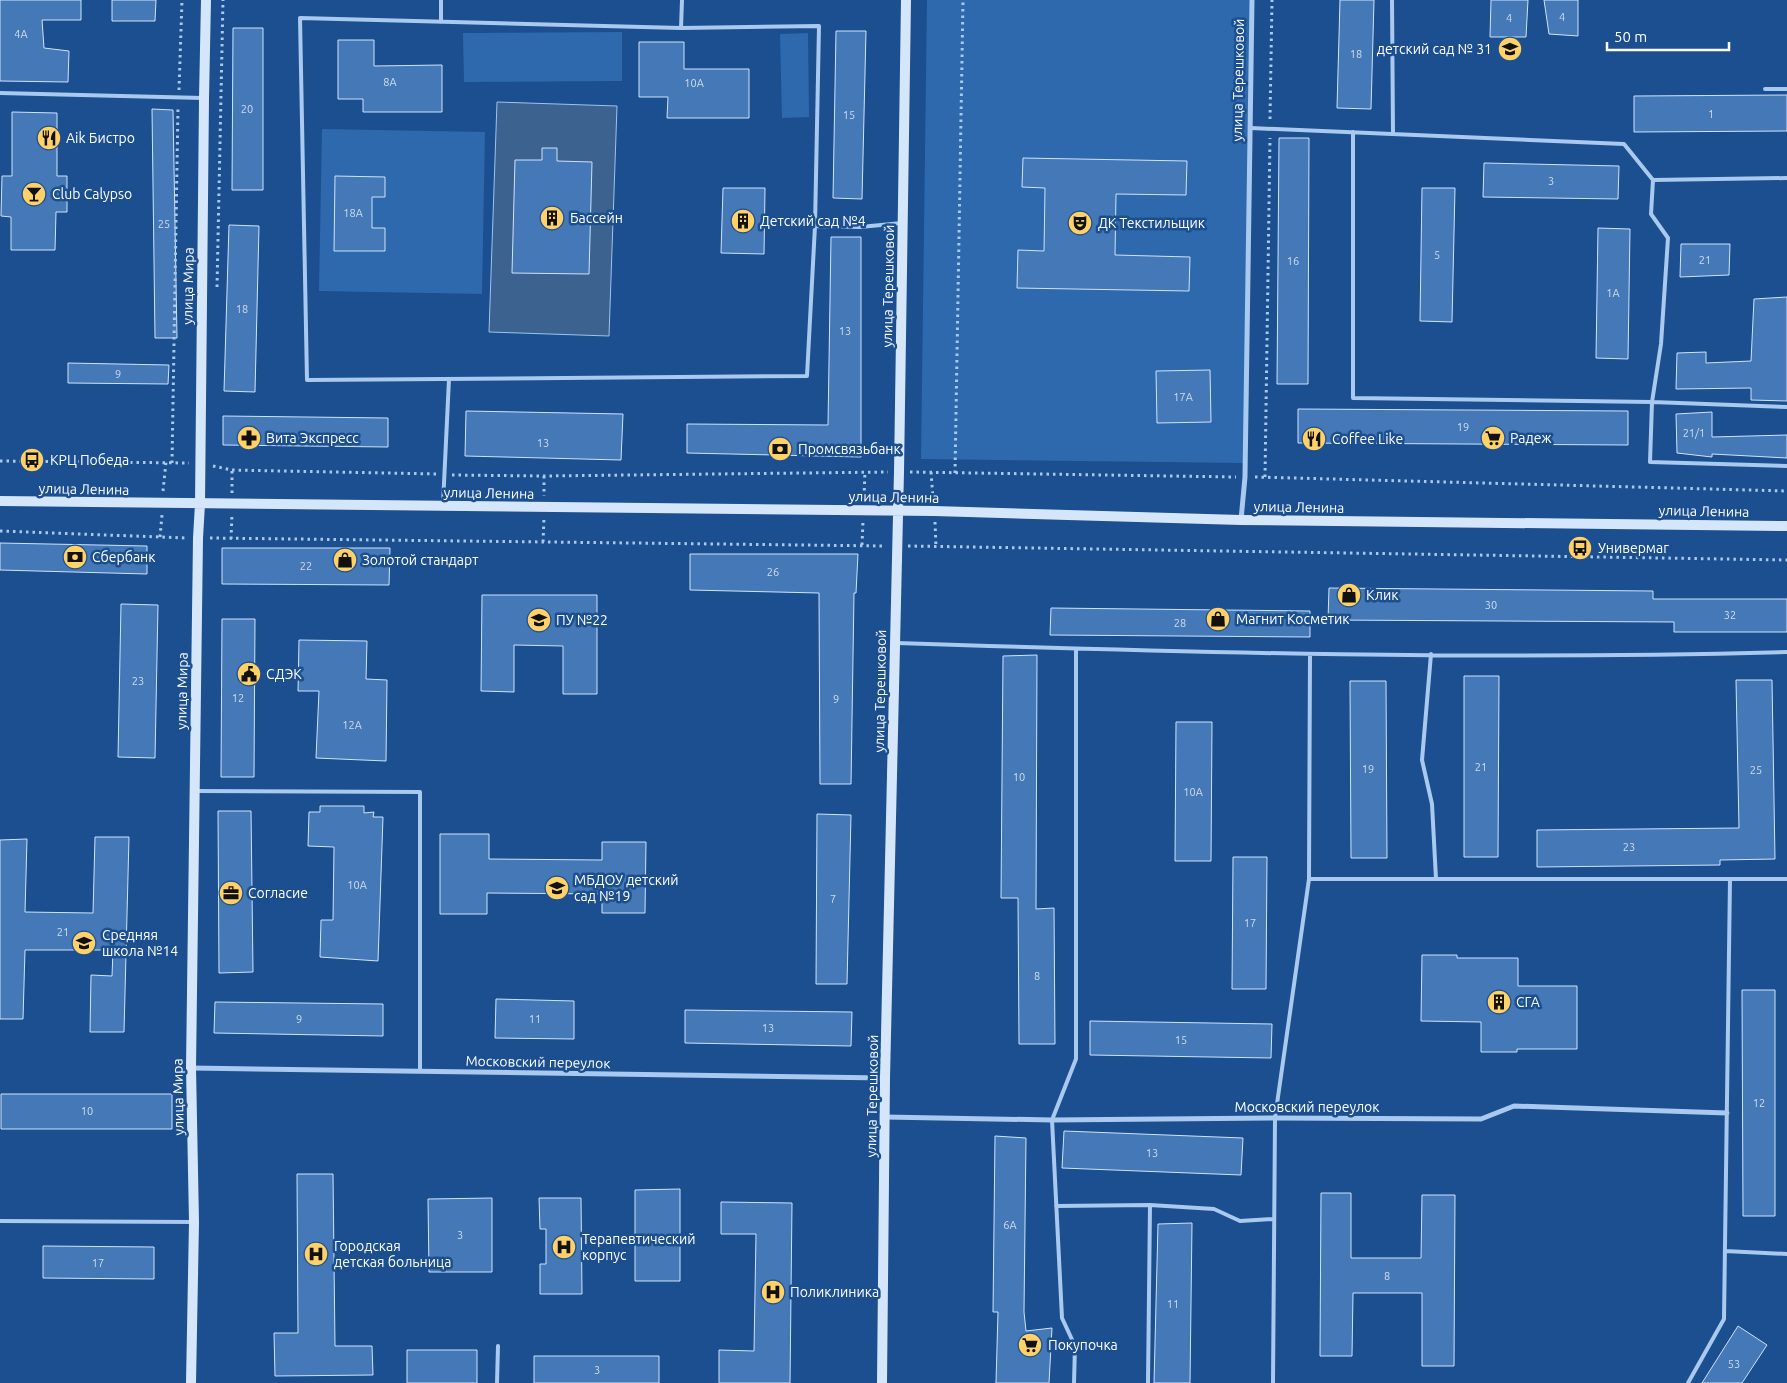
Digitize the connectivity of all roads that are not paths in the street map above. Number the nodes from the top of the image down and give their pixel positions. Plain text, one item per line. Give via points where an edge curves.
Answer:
1 (206, 0) edge
2 (441, 0) edge
3 (682, 0) edge
4 (906, 0) edge
5 (1252, 0) edge
6 (1392, 0) edge
7 (441, 22) junction
8 (681, 28) junction
9 (1765, 89) dead end
10 (1787, 89) edge
11 (0, 93) edge
12 (204, 98) junction
13 (1251, 128) junction
14 (1353, 132) junction
15 (1393, 134) junction
16 (1787, 178) edge
17 (1652, 180) junction
18 (902, 223) junction
19 (815, 226) junction
20 (449, 379) junction
21 (1652, 402) junction
22 (1787, 407) edge
23 (1787, 466) edge
24 (0, 502) edge
25 (200, 504) junction
26 (442, 506) junction
27 (898, 512) junction
28 (1241, 520) junction
29 (1787, 526) edge
30 (895, 643) junction
31 (1076, 649) junction
32 (1787, 652) edge
33 (1310, 654) junction
34 (1431, 654) junction
35 (194, 791) junction
36 (1309, 879) junction
37 (1436, 879) junction
38 (1730, 879) junction
39 (1787, 880) edge
40 (191, 1068) junction
41 (420, 1072) junction
42 (885, 1078) junction
43 (1727, 1113) junction
44 (885, 1117) junction
45 (1275, 1118) junction
46 (1052, 1120) junction
47 (1150, 1205) junction
48 (1056, 1206) junction
49 (1274, 1219) junction
50 (0, 1221) edge
51 (194, 1222) junction
52 (1725, 1251) junction
53 (1787, 1254) edge
54 (498, 1346) dead end
55 (190, 1383) edge
56 (497, 1383) edge
57 (882, 1383) edge
58 (1074, 1383) edge
59 (1148, 1383) edge
60 (1273, 1383) edge
61 (1688, 1383) edge

1 - 12 street, улица Мира
2 - 7 lane
3 - 8 lane
4 - 18 street, улица Терешковой
5 - 13 street, улица Терешковой
6 - 15 lane
7 - 8 lane
7 - 20 lane via 300,18 307,380
8 - 19 lane via 819,26
9 - 10 lane
11 - 12 lane
12 - 25 street, улица Мира
13 - 14 lane
13 - 28 street, улица Терешковой via 1245,477
14 - 15 lane
14 - 21 lane via 1354,398
15 - 17 lane via 1624,144
16 - 17 lane
17 - 21 lane via 1652,214 1668,238 1661,344
18 - 19 lane via 860,228
18 - 27 street, улица Терешковой
19 - 20 lane via 807,376
20 - 26 lane
21 - 22 lane
21 - 23 lane via 1650,462
24 - 25 street, улица Ленина
25 - 26 street, улица Ленина
25 - 35 street, улица Мира
26 - 27 street, улица Ленина
27 - 28 street, улица Ленина
27 - 30 street, улица Терешковой
28 - 29 street, улица Ленина
30 - 31 lane
30 - 42 street, улица Терешковой
31 - 33 lane
31 - 46 lane via 1076,1059
32 - 34 lane
33 - 34 lane
33 - 36 lane
34 - 37 lane via 1422,760 1432,804
35 - 40 street, улица Мира
35 - 41 lane via 420,792
36 - 37 lane
36 - 45 lane
37 - 38 lane
38 - 39 lane
38 - 43 lane
40 - 41 street, Московский переулок
40 - 51 street, улица Мира
41 - 42 street, Московский переулок
42 - 44 street, улица Терешковой
43 - 45 street, Московский переулок via 1514,1106 1481,1119
43 - 52 lane
44 - 46 street, Московский переулок
44 - 57 street, улица Терешковой
45 - 46 street, Московский переулок
45 - 49 lane
46 - 48 lane
47 - 48 lane
47 - 49 lane via 1214,1209 1240,1221
47 - 59 lane
48 - 58 lane via 1062,1318 1075,1346
49 - 60 lane
50 - 51 lane
51 - 55 street, улица Мира
52 - 53 lane
52 - 61 lane via 1724,1320
54 - 56 lane

